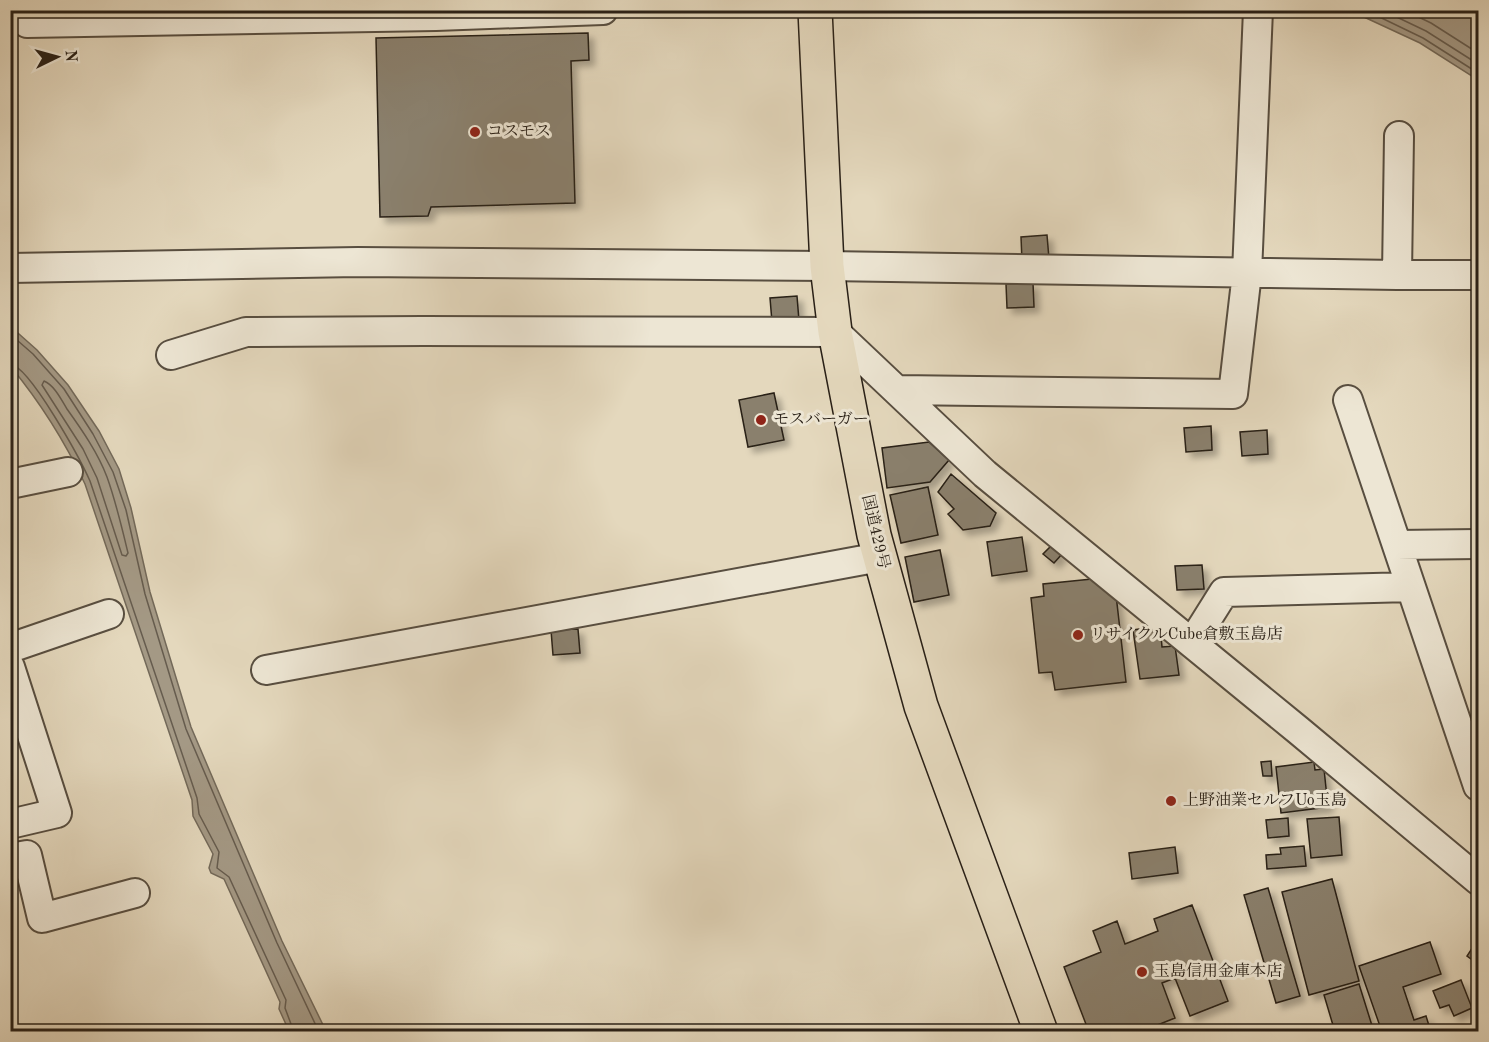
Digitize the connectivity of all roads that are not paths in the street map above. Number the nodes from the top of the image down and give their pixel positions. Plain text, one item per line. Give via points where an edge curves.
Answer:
1 (603, 10) edge
2 (814, 10) edge
3 (1258, 10) edge
4 (27, 23) dead end
5 (1399, 136) dead end
6 (827, 266) junction
7 (10, 268) edge
8 (1247, 273) junction
9 (1397, 275) junction
10 (1479, 275) edge
11 (836, 332) junction
12 (171, 355) dead end
13 (898, 390) junction
14 (1348, 400) dead end
15 (68, 472) dead end
16 (10, 484) edge
17 (1479, 544) edge
18 (1397, 545) junction
19 (880, 558) junction
20 (1412, 587) junction
21 (109, 614) dead end
22 (1192, 643) junction
23 (10, 648) edge
24 (10, 667) edge
25 (266, 670) dead end
26 (1470, 738) edge
27 (1479, 786) edge
28 (15, 823) edge
29 (19, 857) edge
30 (1479, 880) edge
31 (135, 893) dead end
32 (1041, 1032) edge

1 - 4 street
2 - 6 highway, 国道429号
3 - 8 street
5 - 9 street
6 - 7 street via 358,262
6 - 8 street
6 - 11 highway, 国道429号
8 - 9 street
8 - 13 street via 1233,394
9 - 10 street
11 - 12 street via 246,332
11 - 13 street
11 - 19 highway, 国道429号
13 - 22 street via 985,474
14 - 18 street
15 - 16 street
17 - 18 street
18 - 20 street
19 - 25 street
19 - 32 highway, 国道429号 via 921,705
20 - 22 street via 1224,592
20 - 26 street
21 - 23 street
22 - 30 street
24 - 28 street via 57,813
26 - 27 street
28 - 29 street
29 - 31 street via 42,918

